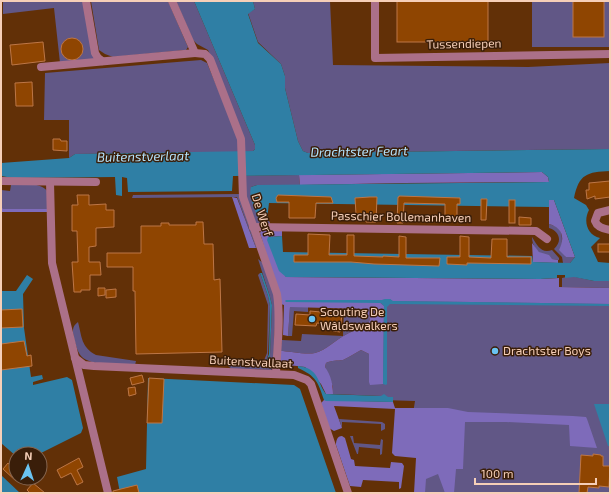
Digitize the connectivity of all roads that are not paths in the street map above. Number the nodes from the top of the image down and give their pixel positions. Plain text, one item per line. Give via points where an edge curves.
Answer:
1 (86, 1) edge
2 (172, 1) edge
3 (375, 1) edge
4 (195, 53) junction
5 (610, 54) edge
6 (102, 61) junction
7 (41, 67) dead end
8 (1, 181) edge
9 (50, 182) junction
10 (96, 182) dead end
11 (610, 210) edge
12 (253, 228) junction
13 (610, 230) edge
14 (547, 239) dead end
15 (75, 358) junction
16 (276, 374) junction
17 (108, 493) edge
18 (348, 493) edge

1 - 6 street via 95,53
2 - 4 street
3 - 5 street, Tussendiepen via 376,58
4 - 6 street
4 - 12 street, De Werf via 205,54 210,59 239,132 242,148 242,197
6 - 7 street
8 - 9 street
9 - 10 street
9 - 15 street via 52,263
11 - 13 street via 598,213 594,221 599,227
12 - 14 street, Passchier Bollemanhaven via 536,231
12 - 16 street, De Werf via 278,294
15 - 16 street, Buitenstvallaat via 84,365 94,366
15 - 17 street
16 - 18 street, Buitenstvallaat via 301,377 311,384

